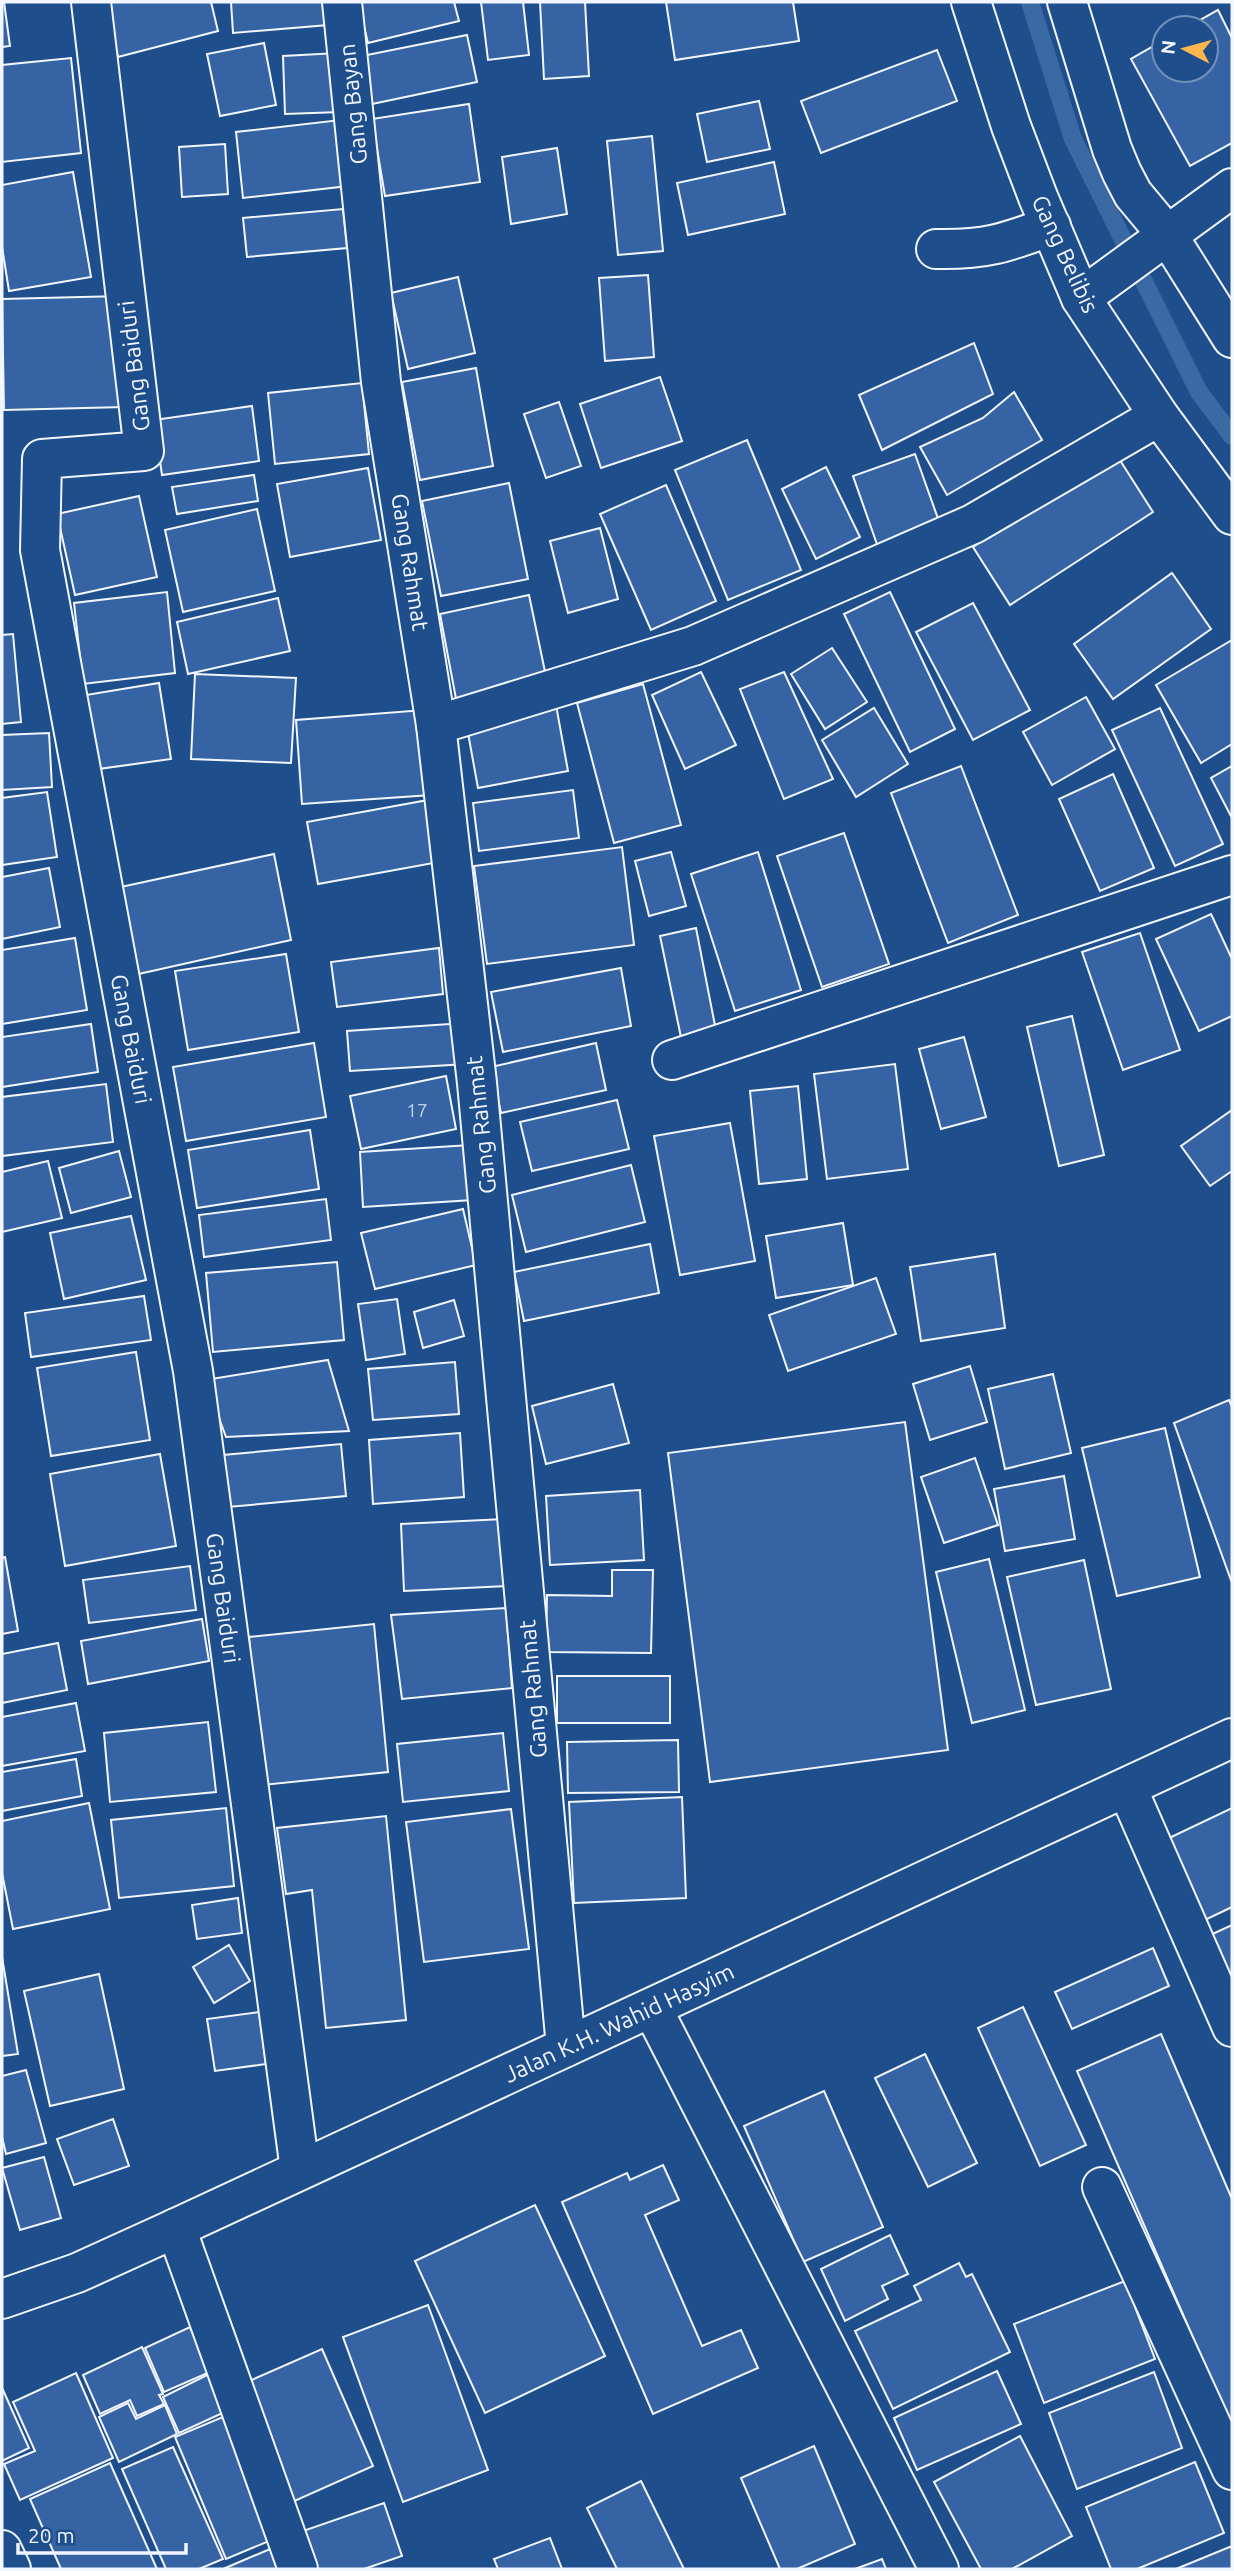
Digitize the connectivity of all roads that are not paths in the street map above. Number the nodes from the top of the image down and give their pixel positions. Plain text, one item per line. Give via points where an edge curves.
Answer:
1 (91, 2) edge
2 (342, 2) edge
3 (971, 2) edge
4 (1067, 2) edge
5 (1232, 188) edge
6 (363, 206) joint
7 (1051, 226) junction
8 (1162, 241) junction
9 (936, 249) dead end
10 (1090, 291) junction
11 (1232, 338) edge
12 (1159, 416) junction
13 (1232, 515) edge
14 (436, 725) junction
15 (1232, 875) edge
16 (672, 1060) dead end
17 (1232, 1738) edge
18 (1127, 1788) junction
19 (652, 2008) junction
20 (1232, 2027) edge
21 (566, 2047) junction
22 (300, 2170) junction
23 (1102, 2187) dead end
24 (176, 2228) junction
25 (2, 2299) edge
26 (1232, 2470) edge
27 (2, 2550) edge
28 (11, 2569) edge
29 (298, 2569) edge
30 (939, 2569) edge

1 - 22 street, Gang Baiduri via 144,451 42,459 40,550 193,1371
2 - 6 street, Gang Bayan
3 - 7 street, Gang Belibis via 1011,126
4 - 8 street via 1112,149
5 - 8 street
6 - 14 street, Gang Rahmat via 381,382
7 - 9 street via 973,250
7 - 10 street, Gang Belibis
8 - 10 street
8 - 11 street
10 - 12 street, Gang Belibis
12 - 13 street, Gang Belibis
12 - 14 street via 973,524 693,646
14 - 21 street, Gang Rahmat via 477,1083
15 - 16 street
17 - 18 street, Jalan K.H. Wahid Hasyim
18 - 19 street, Jalan K.H. Wahid Hasyim
18 - 20 street
19 - 21 street, Jalan K.H. Wahid Hasyim
19 - 30 street
21 - 22 street, Jalan K.H. Wahid Hasyim
22 - 24 street, Jalan K.H. Wahid Hasyim
23 - 26 street
24 - 25 street, Jalan K.H. Wahid Hasyim via 77,2273
24 - 29 street
27 - 28 street

